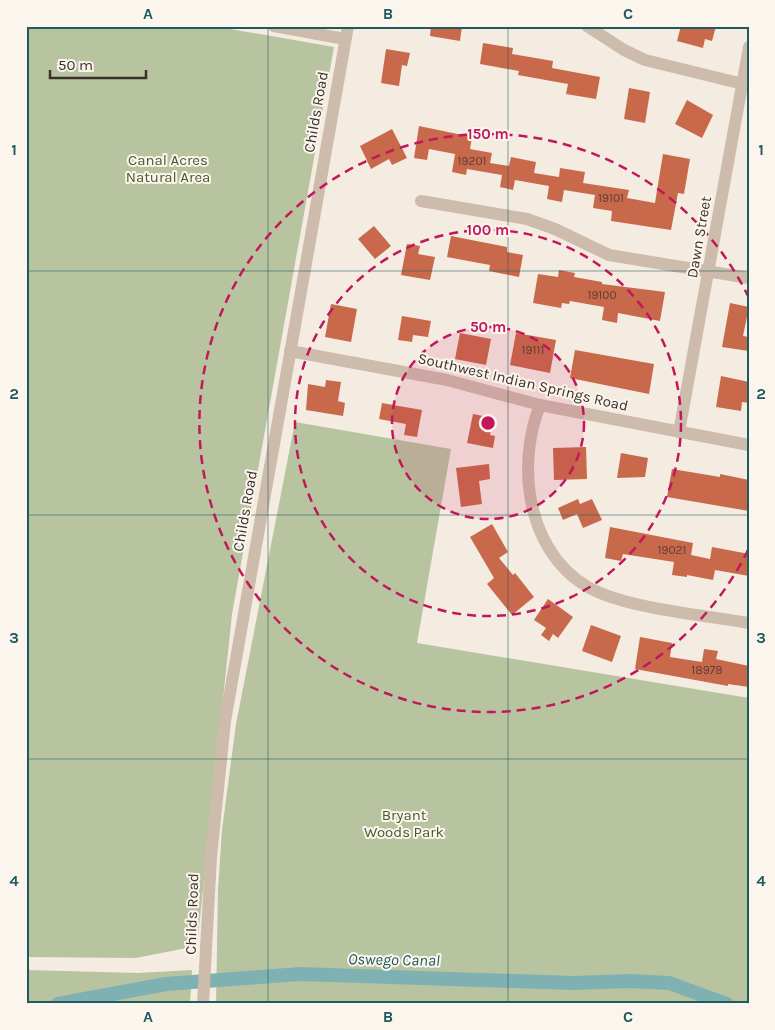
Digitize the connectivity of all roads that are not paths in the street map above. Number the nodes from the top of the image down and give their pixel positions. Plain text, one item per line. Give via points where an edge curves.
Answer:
1 (274, 26) edge
2 (587, 26) edge
3 (346, 32) edge
4 (749, 47) edge
5 (743, 84) junction
6 (421, 201) dead end
7 (709, 270) junction
8 (749, 278) edge
9 (290, 351) junction
10 (540, 405) junction
11 (679, 432) junction
12 (749, 444) edge
13 (749, 623) edge
14 (203, 1004) edge

1 - 3 street
2 - 5 street via 645,60
3 - 9 street, Childs Road
4 - 5 street, Dawn Street
5 - 7 street, Dawn Street
6 - 7 street via 527,219 609,255
7 - 8 street
7 - 11 street, Dawn Street
9 - 10 street, Southwest Indian Springs Road via 447,380
9 - 14 street, Childs Road via 225,721 210,857
10 - 11 street, Southwest Indian Springs Road
10 - 13 street via 528,448 531,505 545,540 569,571 599,592 624,600
11 - 12 street, Southwest Indian Springs Road

